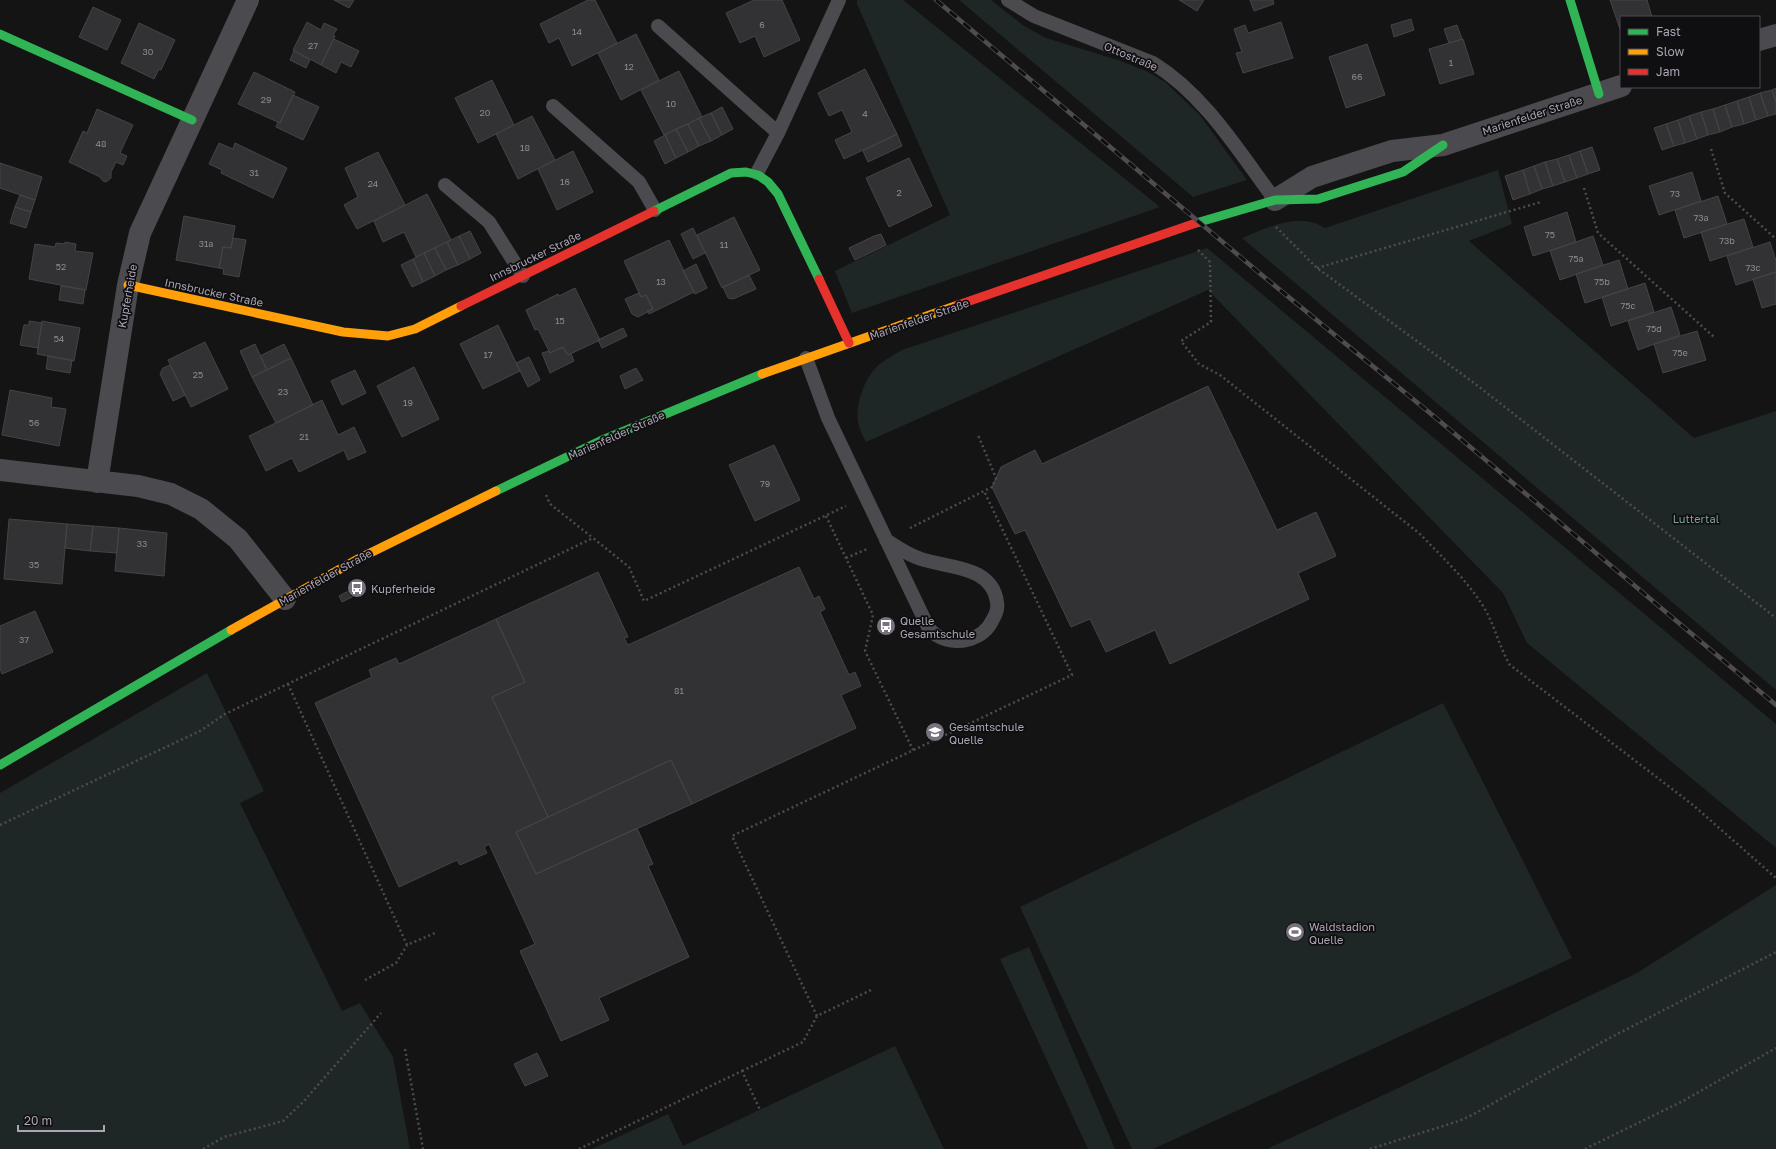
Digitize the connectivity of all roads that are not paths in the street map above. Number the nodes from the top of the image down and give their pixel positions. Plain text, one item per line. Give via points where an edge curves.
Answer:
1 (248, 0) edge
2 (839, 0) edge
3 (1008, 0) edge
4 (1570, 0) edge
5 (658, 26) dead end
6 (0, 34) edge
7 (1776, 35) edge
8 (1760, 40) edge
9 (1620, 86) edge
10 (1599, 94) junction
11 (553, 106) dead end
12 (192, 120) junction
13 (778, 133) junction
14 (757, 173) junction
15 (445, 185) dead end
16 (1275, 200) junction
17 (655, 210) junction
18 (523, 276) junction
19 (128, 285) junction
20 (849, 343) junction
21 (806, 358) junction
22 (0, 470) edge
23 (97, 482) junction
24 (886, 540) junction
25 (284, 599) junction
26 (0, 765) edge

1 - 12 street, Kupferheide
2 - 13 lane
3 - 16 lane, Ottostraße via 1034,16 1153,63 1170,74 1207,109
4 - 10 street
5 - 13 lane
6 - 12 street
7 - 8 street
9 - 10 street, Marienfelder Straße
10 - 16 street, Marienfelder Straße via 1443,144 1392,151 1312,178
11 - 17 lane via 639,182
12 - 19 street, Kupferheide via 140,233
13 - 14 lane
14 - 17 street, Innsbrucker Straße via 731,173
14 - 20 street via 770,182 778,194
15 - 18 lane via 489,222
16 - 20 street, Marienfelder Straße via 1175,229
17 - 18 street, Innsbrucker Straße
18 - 19 street, Innsbrucker Straße via 415,329 388,336 343,332
19 - 23 street, Kupferheide
20 - 21 street, Marienfelder Straße
21 - 24 lane via 828,418
21 - 25 street, Marienfelder Straße via 655,417 536,471 408,533
22 - 23 street
23 - 25 street via 138,486 170,494 202,509 238,539
24 - 24 lane via 928,627 936,635 947,640 970,640 988,629 998,602 992,587 983,576 920,559
25 - 26 street, Marienfelder Straße

